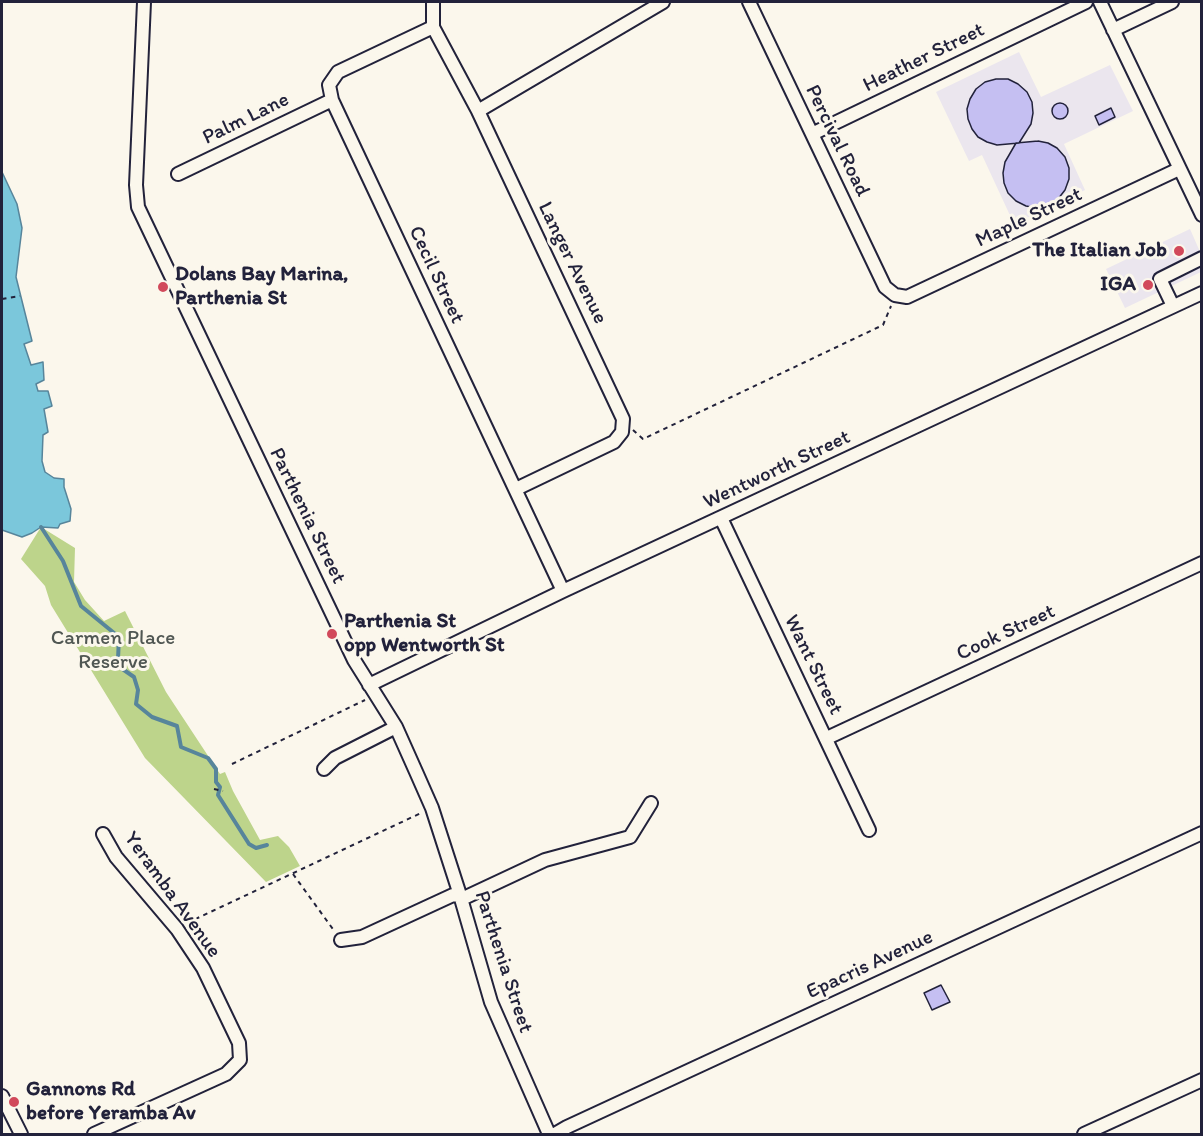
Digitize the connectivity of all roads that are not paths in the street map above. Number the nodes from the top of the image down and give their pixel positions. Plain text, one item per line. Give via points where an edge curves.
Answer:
1 (144, 2) edge
2 (434, 2) edge
3 (663, 2) edge
4 (749, 2) edge
5 (1086, 2) edge
6 (1100, 2) edge
7 (1172, 2) edge
8 (433, 27) junction
9 (1113, 30) junction
10 (332, 100) junction
11 (478, 111) junction
12 (812, 134) junction
13 (1179, 169) junction
14 (178, 174) dead end
15 (1202, 216) edge
16 (1202, 258) edge
17 (1202, 293) edge
18 (895, 295) joint
19 (1173, 306) junction
20 (516, 489) junction
21 (721, 518) junction
22 (1202, 563) edge
23 (563, 591) junction
24 (372, 690) junction
25 (396, 727) junction
26 (827, 738) junction
27 (324, 769) dead end
28 (651, 803) dead end
29 (869, 830) dead end
30 (1202, 833) edge
31 (103, 834) dead end
32 (460, 895) junction
33 (341, 940) road end
34 (1202, 1080) edge
35 (2, 1096) edge
36 (21, 1134) edge
37 (94, 1134) edge
38 (549, 1134) edge
39 (555, 1134) edge
40 (1084, 1134) edge

1 - 24 street, Parthenia Street via 138,207 354,660
2 - 8 street
3 - 11 street
4 - 12 street, Percival Road
5 - 12 street, Heather Street
6 - 9 street
7 - 9 street
8 - 10 street via 338,72 329,85
8 - 11 street, Langer Avenue
9 - 13 street
10 - 14 street, Palm Lane
10 - 20 street, Cecil Street
11 - 20 street, Langer Avenue via 623,418 622,432 614,442
12 - 18 street, Percival Road via 885,286
13 - 15 street
13 - 18 street, Maple Street via 908,297
16 - 19 street via 1160,279
17 - 19 street, Wentworth Street
19 - 21 street, Wentworth Street
20 - 23 street, Cecil Street
21 - 23 street, Wentworth Street
21 - 26 street, Want Street
22 - 26 street, Cook Street
23 - 24 street, Wentworth Street
24 - 25 street, Parthenia Street
25 - 27 street via 335,758
25 - 32 street, Parthenia Street via 432,808
26 - 29 street, Want Street
28 - 32 street via 630,837 545,860 466,897
30 - 39 street, Epacris Avenue
31 - 37 street, Yeramba Avenue via 116,857 177,929 203,968 239,1042 240,1060 226,1074
32 - 33 street via 362,937
32 - 38 street, Parthenia Street via 491,1002
34 - 40 street
35 - 36 street

